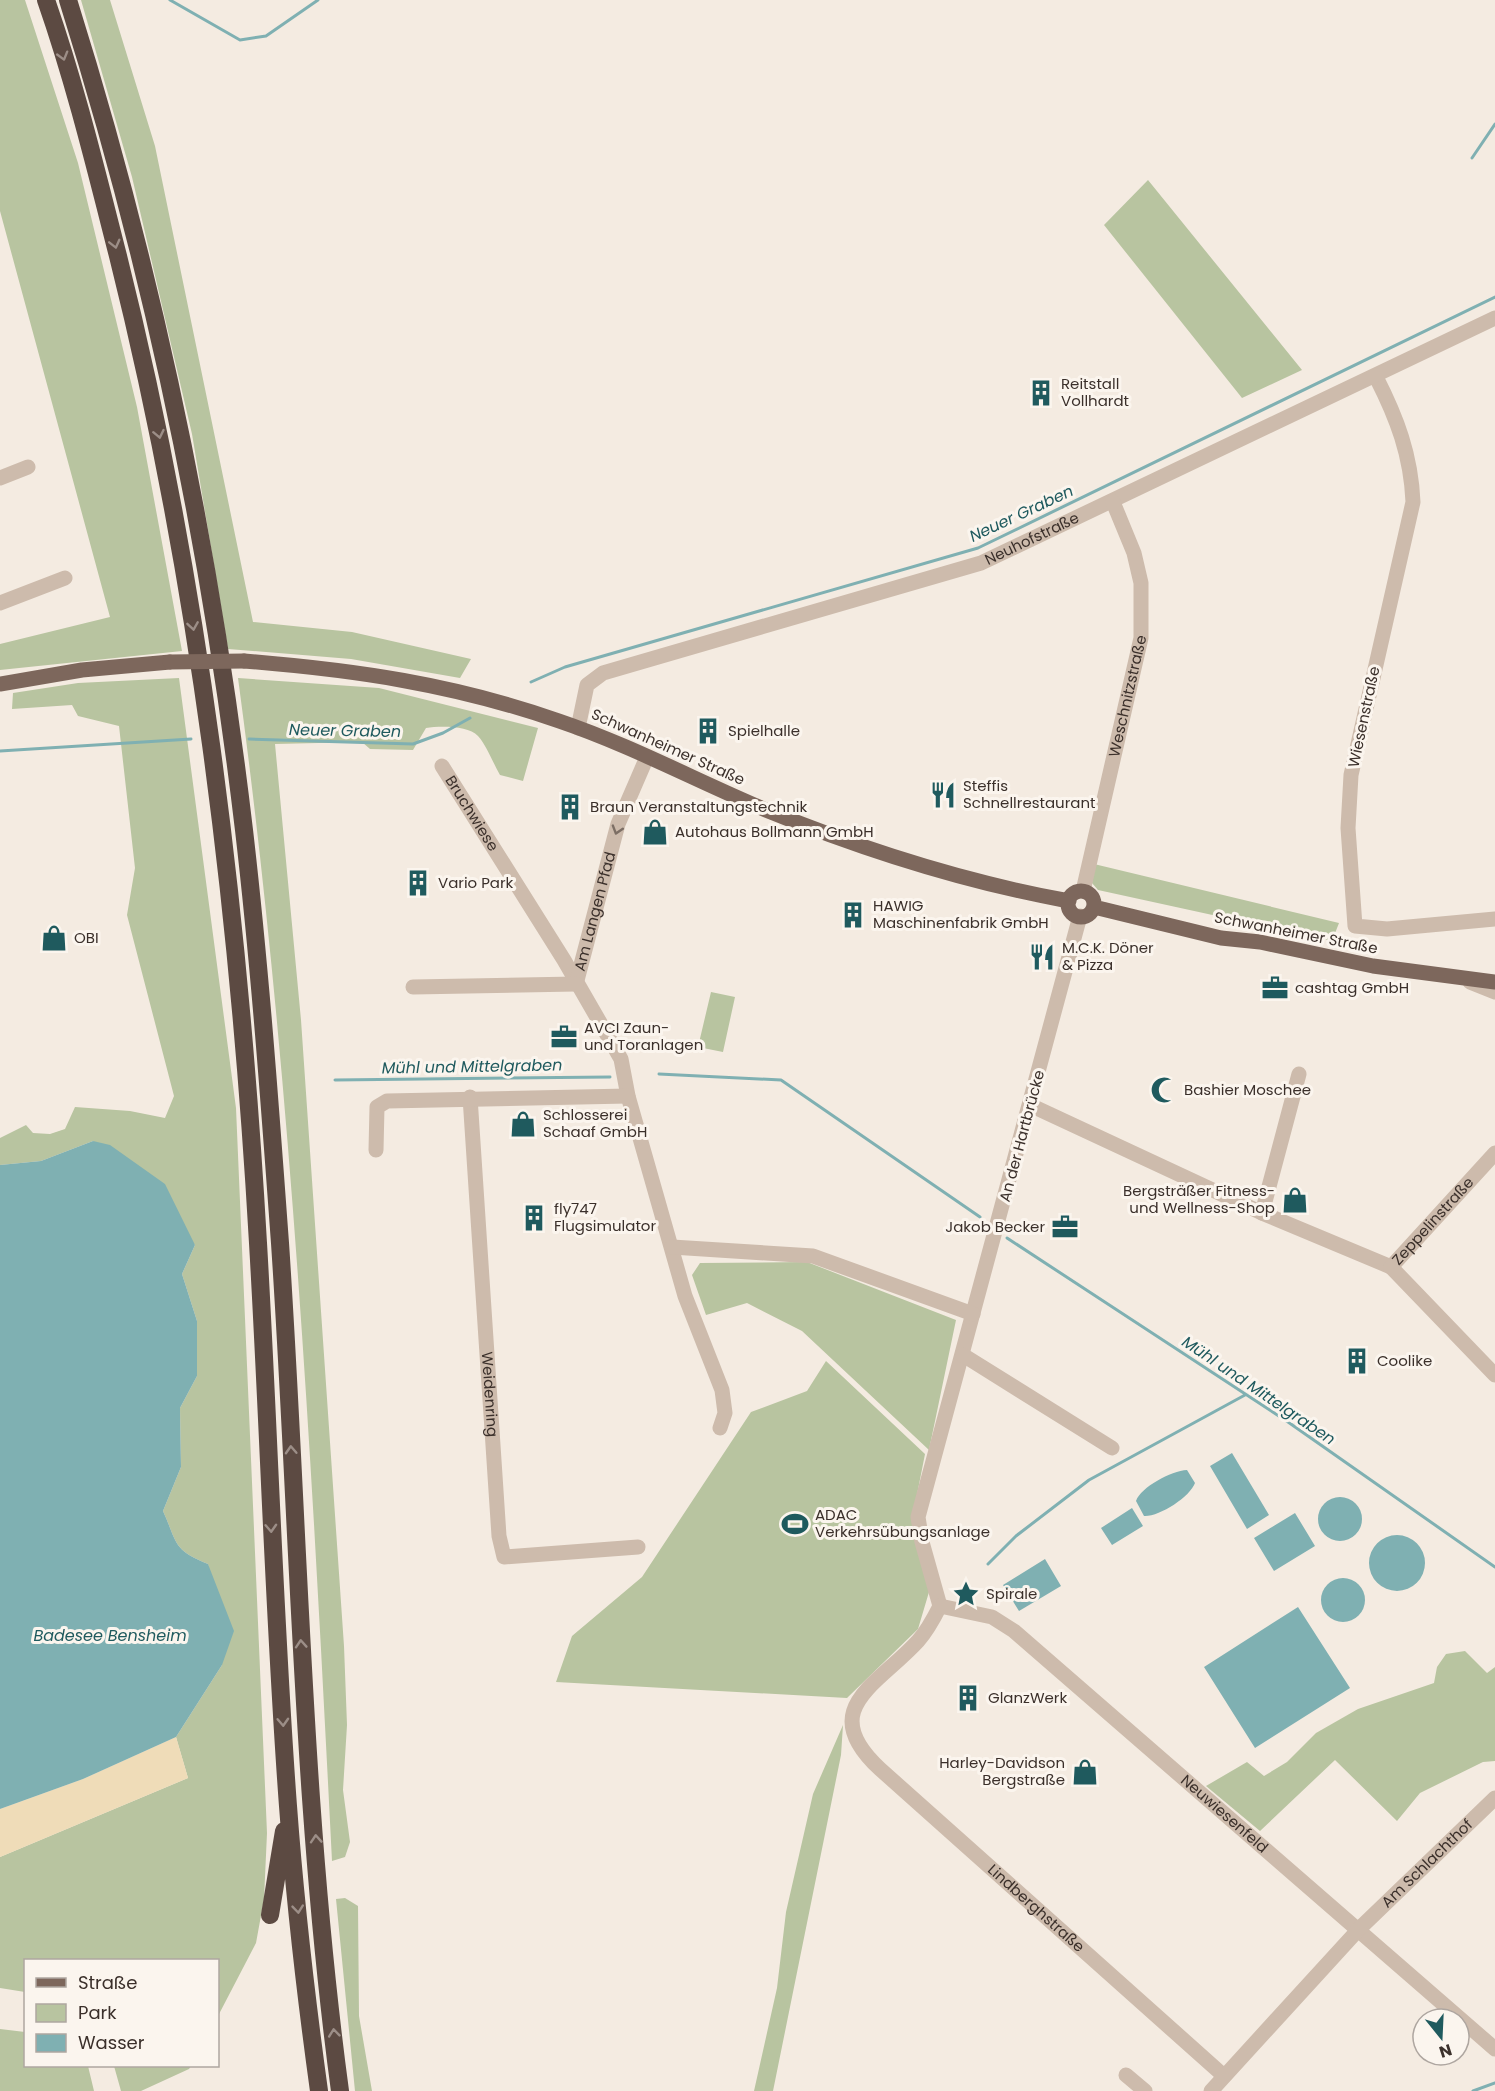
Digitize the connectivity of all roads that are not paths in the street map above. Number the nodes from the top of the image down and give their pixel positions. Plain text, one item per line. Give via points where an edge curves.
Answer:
1 (45, 0) edge
2 (68, 0) edge
3 (1495, 318) edge
4 (1376, 376) junction
5 (28, 467) dead end
6 (0, 478) edge
7 (1113, 502) junction
8 (64, 578) dead end
9 (0, 603) edge
10 (0, 684) edge
11 (578, 728) junction
12 (647, 757) junction
13 (442, 766) dead end
14 (1083, 891) junction
15 (1069, 901) junction
16 (1094, 907) junction
17 (1080, 916) junction
18 (1495, 919) edge
19 (1465, 979) junction
20 (1495, 982) edge
21 (576, 984) junction
22 (413, 987) dead end
23 (1495, 992) edge
24 (1299, 1074) dead end
25 (628, 1096) junction
26 (470, 1097) junction
27 (1030, 1105) junction
28 (376, 1150) dead end
29 (1495, 1153) edge
30 (1262, 1213) junction
31 (672, 1247) junction
32 (1392, 1267) junction
33 (973, 1314) junction
34 (963, 1355) junction
35 (1495, 1375) edge
36 (720, 1428) dead end
37 (1112, 1448) dead end
38 (638, 1546) dead end
39 (940, 1606) junction
40 (1495, 1798) edge
41 (288, 1809) junction
42 (270, 1915) dead end
43 (1359, 1929) junction
44 (1495, 2049) edge
45 (1126, 2075) dead end
46 (1224, 2076) junction
47 (319, 2091) edge
48 (340, 2091) edge
49 (1145, 2091) edge
50 (1211, 2091) edge

1 -> 41 highway via 101,191 166,468 223,832 243,1032 257,1234
48 -> 2 highway via 323,1934 298,1610 280,1247 244,829 211,596 187,468 118,176
3 - 4 street, Neuhofstraße
4 - 7 street, Neuhofstraße
4 - 18 street, Wiesenstraße via 1405,444 1413,502 1351,775 1348,828 1355,926 1387,929
5 - 6 street
7 - 11 street, Neuhofstraße via 981,563 603,673 587,685
7 - 14 street, Weschnitzstraße via 1134,553 1141,638
8 - 9 street
10 - 11 main road, Schwanheimer Straße, bridge via 82,670 170,662 244,661 336,668 414,680 480,696
11 - 12 main road, Schwanheimer Straße
12 - 15 main road, Schwanheimer Straße via 855,844 943,872
12 -> 21 street, Am Langen Pfad via 618,824
13 - 21 street, Bruchwiese
14 - 15 main road via 1076,892
14 - 16 main road via 1092,897
15 - 17 main road via 1070,910
16 - 17 main road
16 - 19 main road, Schwanheimer Straße via 1221,938
17 - 27 street, An der Hartbrücke
19 - 20 main road, Schwanheimer Straße
19 - 23 street
21 - 22 street
21 - 25 street, Am Langen Pfad via 621,1059
24 - 30 street
25 - 26 street
25 - 31 street
26 - 28 street via 381,1102 377,1107
26 - 38 street, Weidenring via 494,1473 504,1557
27 - 30 street, Zeppelinstraße
27 - 33 street, An der Hartbrücke
29 - 32 street, Zeppelinstraße
30 - 32 street, Zeppelinstraße
31 - 33 street via 813,1256
31 - 36 street via 685,1296 722,1390 725,1413
32 - 35 street
33 - 34 street, An der Hartbrücke
34 - 37 street
34 - 39 street, An der Hartbrücke via 918,1517
39 - 43 street, Neuwiesenfeld via 992,1617 1014,1631
39 - 46 street, Lindberghstraße via 919,1640 864,1691 856,1704 853,1736 861,1752
40 - 43 street, Am Schlachthof
41 - 42 highway
41 -> 47 highway
43 - 44 street, Neuwiesenfeld
43 - 46 street
45 - 49 street
46 - 50 street

